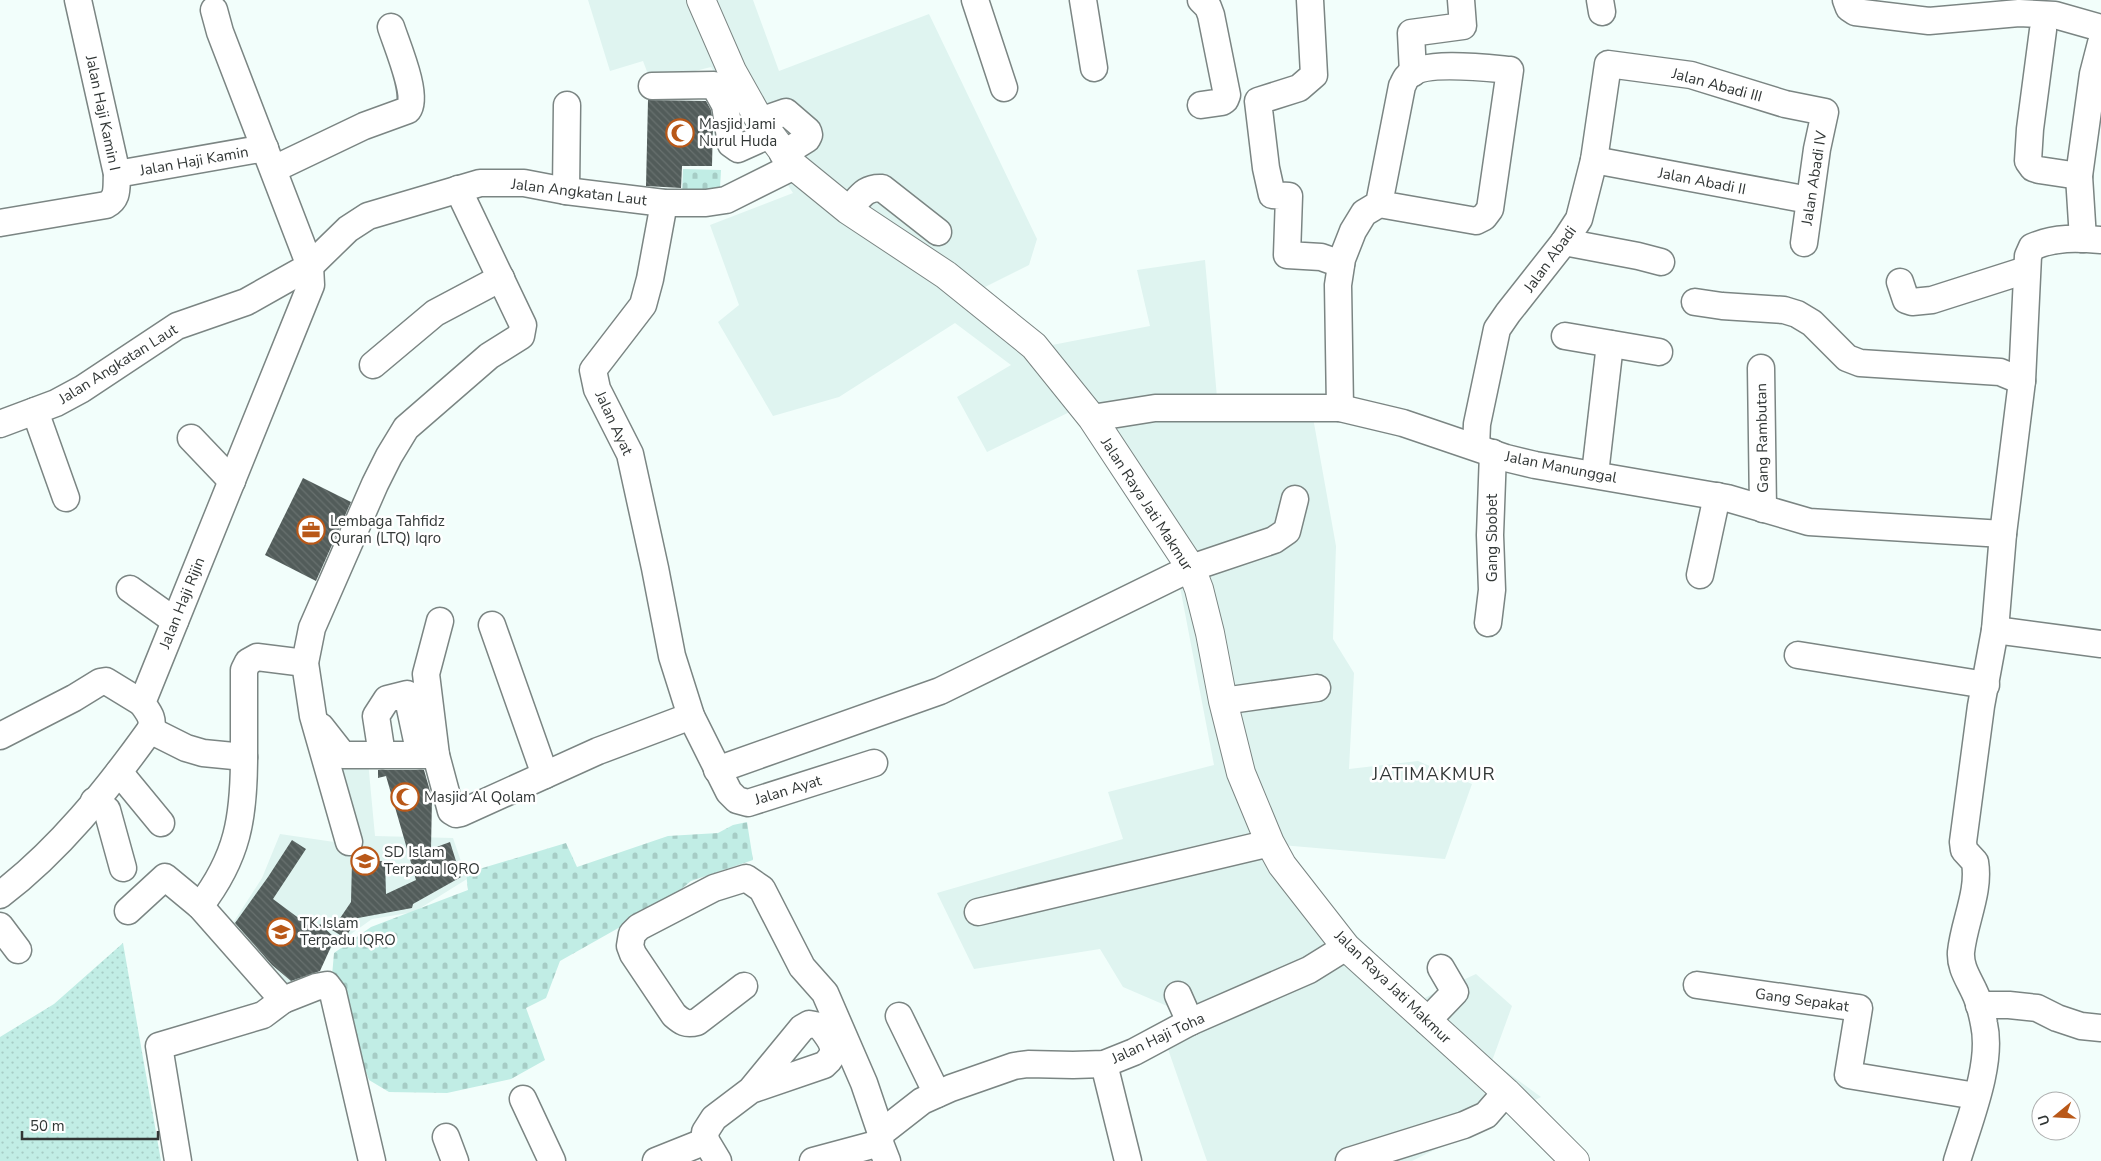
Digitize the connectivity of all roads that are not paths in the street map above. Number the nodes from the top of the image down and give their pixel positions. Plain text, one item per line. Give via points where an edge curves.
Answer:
1 (78, 0) edge
2 (701, 0) edge
3 (975, 0) edge
4 (1083, 0) edge
5 (1201, 0) edge
6 (1310, 0) edge
7 (1461, 0) edge
8 (1846, 0) edge
9 (2005, 6) edge
10 (214, 10) dead end
11 (2051, 15) edge
12 (391, 27) dead end
13 (2101, 28) edge
14 (2101, 43) edge
15 (1608, 64) joint
16 (1094, 68) dead end
17 (1412, 73) junction
18 (723, 78) junction
19 (652, 86) dead end
20 (1004, 88) dead end
21 (567, 105) dead end
22 (1201, 105) dead end
23 (1825, 112) joint
24 (776, 144) junction
25 (269, 158) junction
26 (1594, 160) junction
27 (117, 174) junction
28 (2079, 176) junction
29 (458, 189) junction
30 (566, 191) junction
31 (1809, 200) junction
32 (664, 203) junction
33 (1379, 204) junction
34 (848, 210) junction
35 (0, 223) edge
36 (938, 232) dead end
37 (2092, 239) edge
38 (1564, 242) junction
39 (1804, 243) dead end
40 (1661, 262) dead end
41 (1341, 264) junction
42 (310, 266) junction
43 (2026, 270) junction
44 (501, 278) junction
45 (1900, 282) dead end
46 (1695, 302) dead end
47 (1565, 336) dead end
48 (1610, 344) junction
49 (1659, 352) dead end
50 (373, 365) dead end
51 (1761, 368) dead end
52 (2022, 381) junction
53 (1340, 408) junction
54 (35, 412) junction
55 (1092, 418) junction
56 (0, 424) edge
57 (191, 438) dead end
58 (1485, 450) junction
59 (1595, 474) junction
60 (232, 481) junction
61 (1716, 496) junction
62 (66, 498) dead end
63 (1295, 500) dead end
64 (1763, 509) junction
65 (2003, 534) junction
66 (1190, 568) junction
67 (1700, 575) dead end
68 (130, 590) dead end
69 (175, 620) junction
70 (440, 621) dead end
71 (1488, 623) dead end
72 (492, 625) dead end
73 (1995, 630) junction
74 (2101, 644) edge
75 (1798, 655) dead end
76 (305, 664) junction
77 (1986, 685) junction
78 (1317, 688) dead end
79 (1223, 701) junction
80 (142, 704) junction
81 (313, 716) junction
82 (691, 716) junction
83 (150, 730) junction
84 (0, 736) edge
85 (428, 755) junction
86 (382, 756) junction
87 (244, 757) junction
88 (874, 763) dead end
89 (717, 770) junction
90 (119, 772) junction
91 (546, 775) junction
92 (94, 801) junction
93 (161, 823) dead end
94 (348, 842) dead end
95 (1270, 843) junction
96 (123, 868) dead end
97 (0, 895) edge
98 (200, 906) junction
99 (128, 911) dead end
100 (978, 912) dead end
101 (0, 926) edge
102 (1346, 946) junction
103 (18, 950) dead end
104 (1440, 968) dead end
105 (744, 986) dead end
106 (1697, 986) dead end
107 (1178, 995) dead end
108 (283, 1000) junction
109 (1979, 1005) junction
110 (899, 1016) dead end
111 (1427, 1021) junction
112 (1190, 1022) junction
113 (2101, 1028) edge
114 (1104, 1064) junction
115 (751, 1090) dead end
116 (1506, 1092) junction
117 (937, 1094) junction
118 (1976, 1096) junction
119 (523, 1099) dead end
120 (878, 1149) edge
121 (712, 1151) edge
122 (178, 1161) edge
123 (372, 1161) edge
124 (552, 1161) edge
125 (656, 1161) edge
126 (813, 1161) edge
127 (1128, 1161) edge
128 (1348, 1161) edge
129 (1575, 1161) edge
130 (1957, 1161) edge

1 - 27 street, Jalan Haji Kamin I
2 - 18 main road, Jalan Raya Jati Makmur
3 - 20 street
4 - 16 street
5 - 22 street via 1211,15 1226,100
6 - 41 street via 1314,74 1299,88 1258,101 1259,111 1272,195 1290,196 1288,255 1321,257
7 - 17 street via 1463,26 1411,33
8 - 9 street via 1855,12 1929,21
9 - 11 street
10 - 25 street
11 - 13 street
11 - 28 street via 2030,129 2028,161 2039,170
12 - 25 street via 408,79 411,101 408,110
14 - 28 street via 2090,92
15 - 23 street, Jalan Abadi III via 1691,75 1785,104
15 - 26 street, Jalan Abadi
17 - 33 street via 1402,86
17 - 33 street via 1419,69 1451,66 1510,70 1490,209 1476,221
18 - 19 street
18 - 24 main road, Jalan Raya Jati Makmur
18 - 24 street via 731,144 738,149
21 - 30 street
23 - 31 street, Jalan Abadi IV
24 - 32 street, Jalan Angkatan Laut via 726,200
24 - 34 main road, Jalan Raya Jati Makmur
25 - 27 street, Jalan Haji Kamin
25 - 42 street
26 - 31 street, Jalan Abadi II
26 - 38 street, Jalan Abadi via 1579,219
27 - 35 street, Jalan Haji Kamin I via 114,201 106,205
28 - 37 street
29 - 30 street, Jalan Angkatan Laut via 480,183 524,183
29 - 42 street, Jalan Angkatan Laut via 368,216 348,229
29 - 44 street
30 - 32 street, Jalan Angkatan Laut
31 - 39 street, Jalan Abadi IV
32 - 82 street, Jalan Ayat via 643,305 593,370 597,388 630,454 672,656
33 - 41 street via 1360,219
34 - 36 street via 866,190 882,188
34 - 55 main road, Jalan Raya Jati Makmur via 946,275 1034,346
37 - 43 street via 2048,241 2032,247
38 - 40 street
38 - 58 street, Jalan Abadi via 1497,329 1477,424
41 - 53 street via 1338,285
42 - 54 street, Jalan Angkatan Laut via 246,302 177,326 82,389
42 - 60 street, Jalan Haji Rijin via 312,285
43 - 45 street via 1932,300 1912,302 1906,300
43 - 52 street
44 - 50 street via 435,313
44 - 76 street via 523,324 521,336 489,356 406,428 375,484 312,628
46 - 52 street via 1797,314 1812,323 1847,358 1860,363 2000,372
47 - 48 street
48 - 49 street
48 - 59 street
51 - 64 street, Gang Rambutan
52 - 65 street
53 - 55 street, Jalan Manunggal via 1155,408
53 - 58 street, Jalan Manunggal via 1403,423
54 - 56 street, Jalan Angkatan Laut
54 - 62 street
55 - 66 main road, Jalan Raya Jati Makmur
57 - 60 street
58 - 59 street, Jalan Manunggal via 1536,465
58 - 71 street, Gang Sbobet via 1492,590
59 - 61 street, Jalan Manunggal
60 - 69 street, Jalan Haji Rijin
61 - 64 street, Jalan Manunggal
61 - 67 street
63 - 66 street via 1287,530 1274,540
64 - 65 street, Jalan Manunggal via 1810,522
65 - 73 street
66 - 79 main road, Jalan Raya Jati Makmur via 1210,633
66 - 89 street via 940,691
68 - 69 street
69 - 80 street, Jalan Haji Rijin
70 - 85 street via 426,674
72 - 91 street
73 - 74 street
73 - 77 street
75 - 77 street
76 - 81 street
76 - 87 street via 257,657 248,662 244,670
77 - 109 street via 1963,842 1964,850 1976,862 1977,883 1961,954 1965,976
78 - 79 street
79 - 95 main road, Jalan Raya Jati Makmur via 1242,773
80 - 83 street via 151,715
80 - 84 street via 106,681 100,682
81 - 86 street via 343,755
81 - 94 street
82 - 89 street, Jalan Ayat
82 - 91 street via 598,751
83 - 87 street via 203,753
83 - 90 street
85 - 86 street
85 - 86 street via 407,694 387,699 376,716
85 - 91 street via 451,811 456,814
87 - 98 street via 242,816 235,842 217,884
88 - 89 street, Jalan Ayat via 748,803 737,800 729,792
90 - 92 street
90 - 93 street
92 - 96 street via 107,810
92 - 97 street via 25,876
95 - 100 street
95 - 102 main road, Jalan Raya Jati Makmur via 1282,865
98 - 99 street via 166,877
98 - 108 street
101 - 103 street
102 - 111 main road, Jalan Raya Jati Makmur
102 - 112 street, Jalan Haji Toha via 1309,970
104 - 111 street via 1455,992
105 - 120 street via 697,1022 683,1023 674,1016 630,946 632,934 639,927 714,888 746,878 762,889 802,966 825,993 864,1083
106 - 118 street, Gang Sepakat via 1860,1008 1848,1075
107 - 112 street
108 - 122 street via 263,1015 160,1046
108 - 123 street via 316,986 328,986 333,993
109 - 113 street via 2037,1008 2081,1026
109 - 118 street via 1986,1042 1984,1069
110 - 117 street
111 - 116 main road, Jalan Raya Jati Makmur
112 - 114 street, Jalan Haji Toha
114 - 117 street, Jalan Haji Toha via 1014,1066
114 - 127 street
115 - 121 street via 714,1118 705,1132
116 - 128 street via 1486,1115 1464,1125
116 - 129 main road, Jalan Raya Jati Makmur
117 - 120 street, Jalan Haji Toha via 922,1101
118 - 130 street
119 - 124 street
120 - 126 street
121 - 125 street

